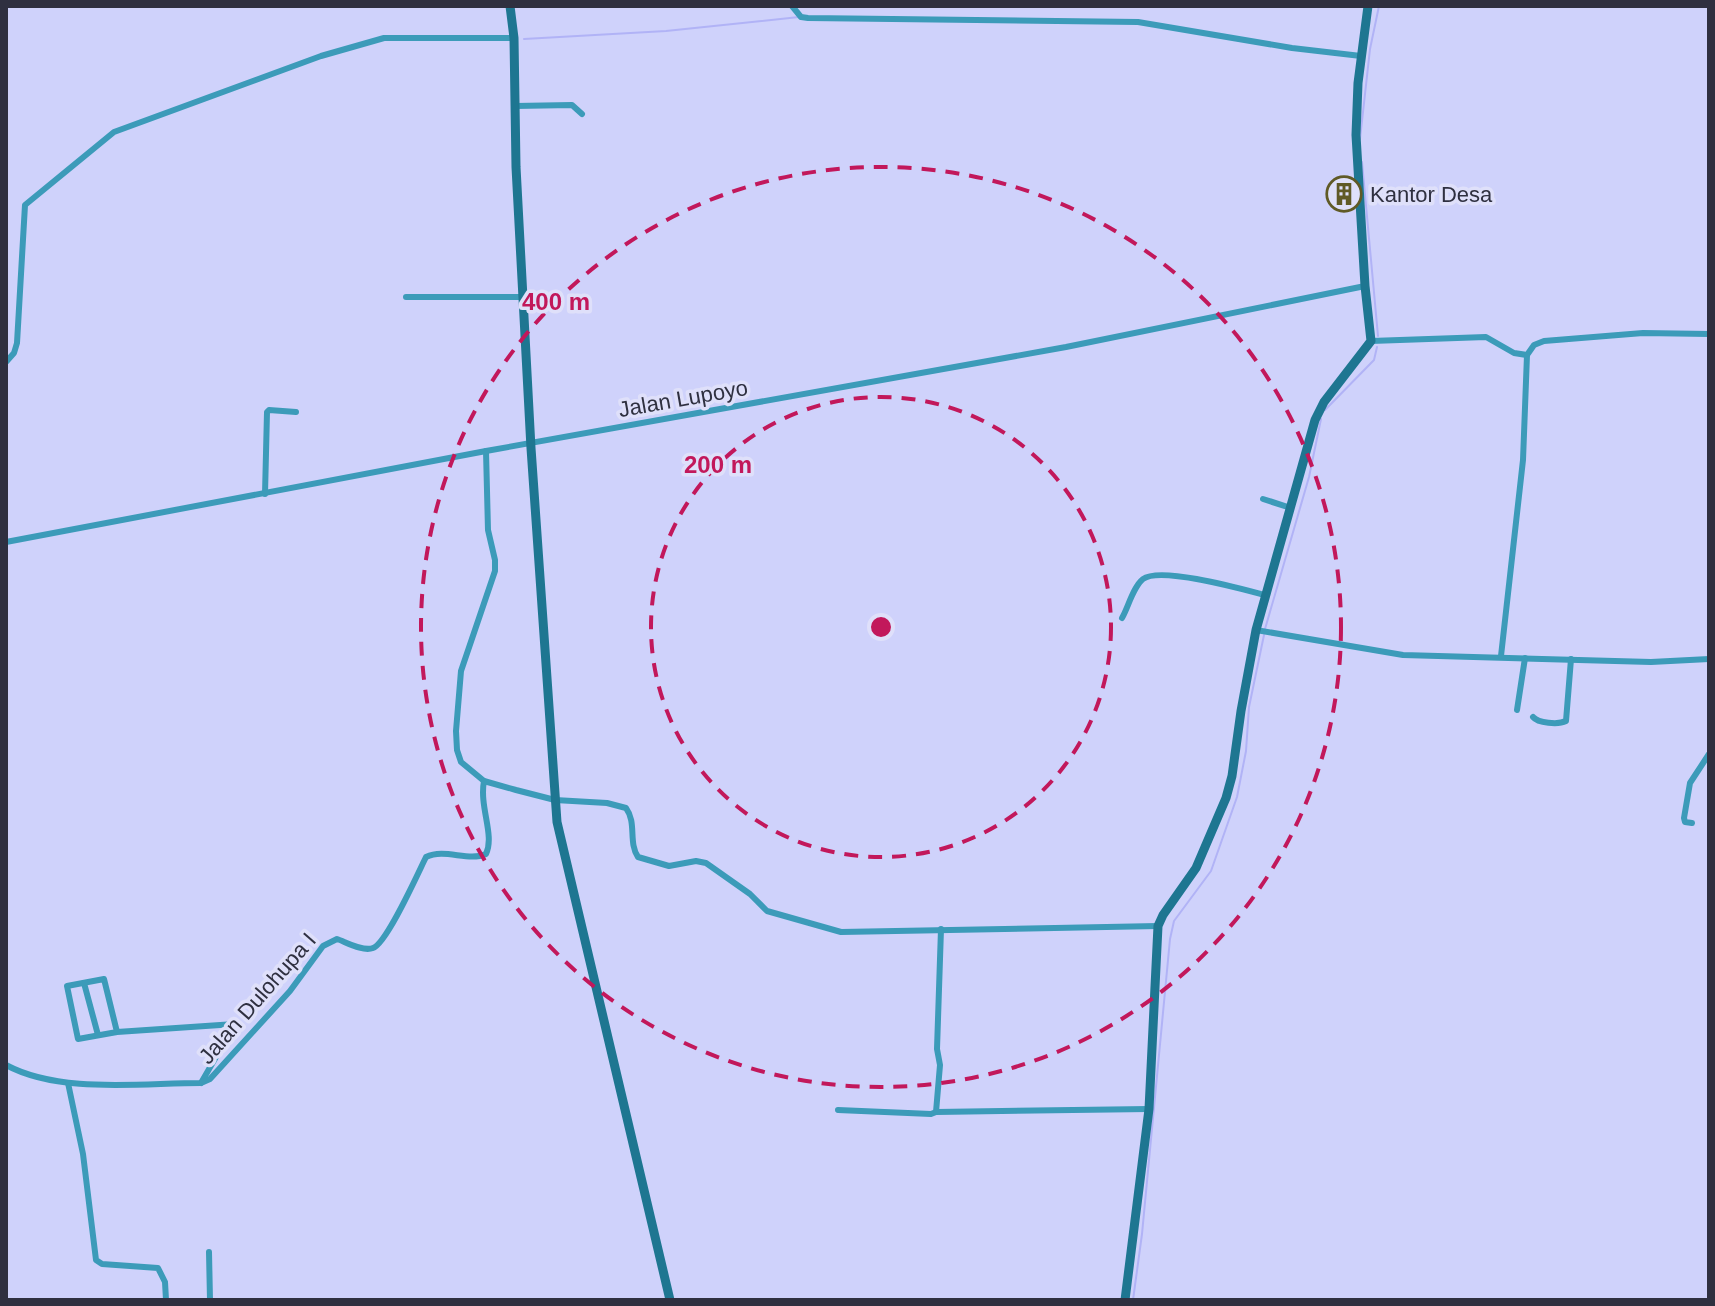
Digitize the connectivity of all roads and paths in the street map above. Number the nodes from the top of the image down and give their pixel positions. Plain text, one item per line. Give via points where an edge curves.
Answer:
1 (510, 6) edge
2 (792, 6) edge
3 (1368, 6) edge
4 (514, 38) junction
5 (1361, 56) junction
6 (515, 106) junction
7 (582, 114) dead end
8 (1366, 292) junction
9 (406, 297) dead end
10 (523, 297) junction
11 (1709, 334) edge
12 (1371, 341) junction
13 (1527, 355) junction
14 (6, 362) edge
15 (296, 412) dead end
16 (531, 448) junction
17 (486, 451) junction
18 (265, 494) junction
19 (1263, 499) dead end
20 (1287, 507) junction
21 (6, 542) edge
22 (1261, 594) junction
23 (1122, 618) dead end
24 (1262, 631) junction
25 (1501, 656) junction
26 (1525, 658) junction
27 (1571, 659) junction
28 (1709, 659) edge
29 (1517, 710) dead end
30 (1533, 717) dead end
31 (1709, 754) edge
32 (484, 781) junction
33 (555, 800) junction
34 (1692, 823) dead end
35 (1158, 926) junction
36 (941, 929) junction
37 (84, 983) junction
38 (117, 1032) junction
39 (98, 1035) junction
40 (6, 1065) edge
41 (68, 1083) junction
42 (201, 1083) junction
43 (1149, 1109) junction
44 (838, 1110) dead end
45 (936, 1112) junction
46 (209, 1252) dead end
47 (166, 1300) edge
48 (210, 1300) edge
49 (670, 1300) edge
50 (1125, 1300) edge

1 - 4 street
2 - 5 street via 808,18 1138,22
3 - 5 street
4 - 6 street
4 - 14 street via 384,38 114,132 25,205 17,343
5 - 8 street via 1356,135
6 - 7 street via 572,105
6 - 10 street
8 - 12 street
8 - 16 street, Jalan Lupoyo
9 - 10 street
10 - 16 street
11 - 13 street via 1544,341
12 - 13 street via 1486,337
12 - 20 street via 1318,412
13 - 25 street via 1524,448
15 - 18 street via 267,412
16 - 17 street, Jalan Lupoyo
16 - 33 street
17 - 18 street, Jalan Lupoyo
17 - 32 street via 495,571 461,671 456,731 461,762
18 - 21 street, Jalan Lupoyo
19 - 20 street
20 - 22 street
22 - 23 street via 1171,574 1149,577 1140,583
22 - 24 street
24 - 25 street via 1403,655
24 - 35 street via 1243,697 1226,798 1196,868
25 - 26 street
26 - 27 street
26 - 29 street
27 - 28 street
27 - 30 street via 1566,721
31 - 34 street via 1690,783 1684,821
32 - 33 street
32 - 42 street, Jalan Dulohupa I via 486,854 426,857 378,946 368,949 337,939 323,946 282,1001 218,1072
33 - 36 street via 626,808 638,857 669,866 706,863 777,915 841,932
33 - 49 street
35 - 36 street
35 - 43 street
36 - 45 street
37 - 38 street via 104,979
37 - 39 street
37 - 39 street via 67,986 78,1039
38 - 39 street
38 - 42 street via 235,1024
40 - 41 street, Jalan Dulohupa I
41 - 42 street, Jalan Dulohupa I
41 - 47 street via 96,1260 158,1268
43 - 45 street
43 - 50 street
44 - 45 street
46 - 48 street

